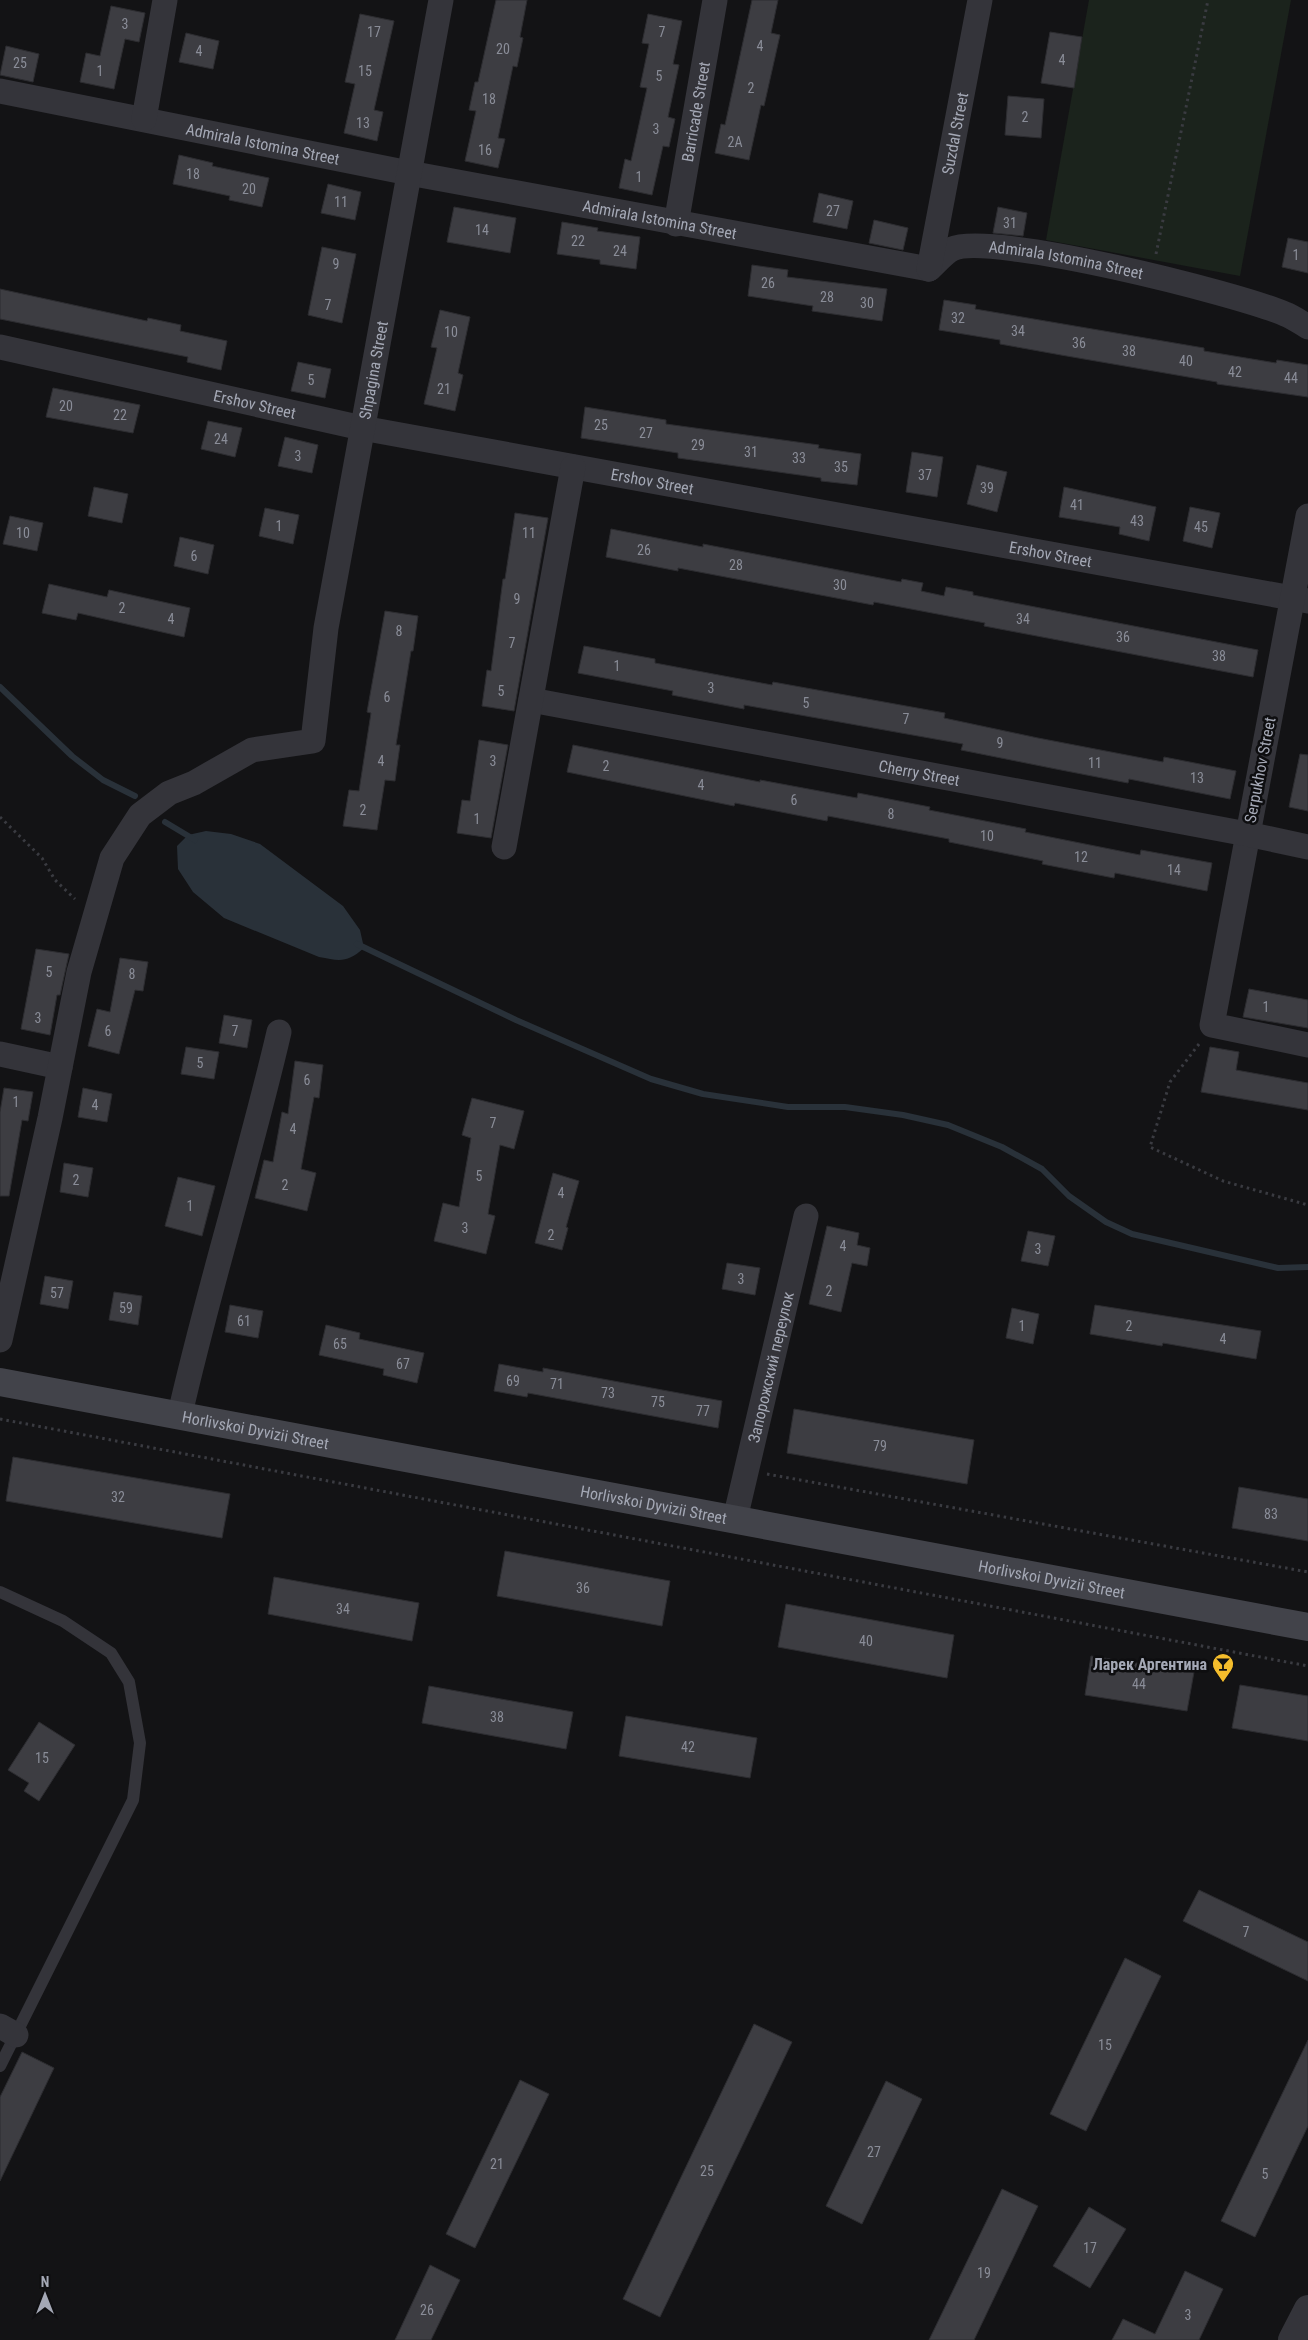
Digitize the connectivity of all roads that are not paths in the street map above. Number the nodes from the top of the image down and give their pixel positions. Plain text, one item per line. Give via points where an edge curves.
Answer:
1 (165, 0) edge
2 (441, 0) edge
3 (715, 0) edge
4 (980, 0) edge
5 (0, 91) edge
6 (144, 119) junction
7 (409, 173) junction
8 (676, 224) junction
9 (929, 269) junction
10 (1308, 326) edge
11 (0, 347) edge
12 (362, 428) junction
13 (573, 467) junction
14 (1308, 516) edge
15 (1300, 599) edge
16 (531, 700) junction
17 (1248, 834) junction
18 (504, 847) dead end
19 (1308, 847) edge
20 (279, 1032) dead end
21 (1308, 1045) edge
22 (0, 1054) edge
23 (60, 1067) junction
24 (806, 1216) dead end
25 (0, 1340) edge
26 (0, 1382) edge
27 (180, 1414) junction
28 (736, 1519) junction
29 (0, 1592) edge
30 (1308, 1627) edge
31 (8, 2030) edge
32 (0, 2066) edge
33 (1308, 2309) edge
34 (1292, 2340) edge

1 - 6 street
2 - 7 street, Shpagina Street
3 - 8 street, Barricade Street
4 - 9 street, Suzdal Street
5 - 6 street, Admirala Istomina Street
6 - 7 street, Admirala Istomina Street
7 - 8 street, Admirala Istomina Street
7 - 12 street, Shpagina Street
8 - 9 street, Admirala Istomina Street
9 - 10 street, Admirala Istomina Street via 952,249 977,245 1152,275 1285,314
11 - 12 street, Ershov Street
12 - 13 street, Ershov Street
12 - 23 street, Shpagina Street via 326,628 313,741 252,750 194,783 169,793 140,815 112,858 79,972
13 - 15 street, Ershov Street
13 - 16 street
14 - 15 street, Serpukhov Street
15 - 17 street, Serpukhov Street
16 - 17 street, Cherry Street
16 - 18 street
17 - 19 street, Cherry Street
17 - 21 street, Serpukhov Street via 1212,1025
20 - 27 street via 194,1350
22 - 23 street
23 - 25 street
24 - 28 street, Запорожский переулок
26 - 27 main road, Horlivskoi Dyvizii Street
27 - 28 main road, Horlivskoi Dyvizii Street
28 - 30 main road, Horlivskoi Dyvizii Street
29 - 31 lane via 63,1620 111,1653 128,1682 140,1743 133,1800
31 - 32 lane
33 - 34 street

